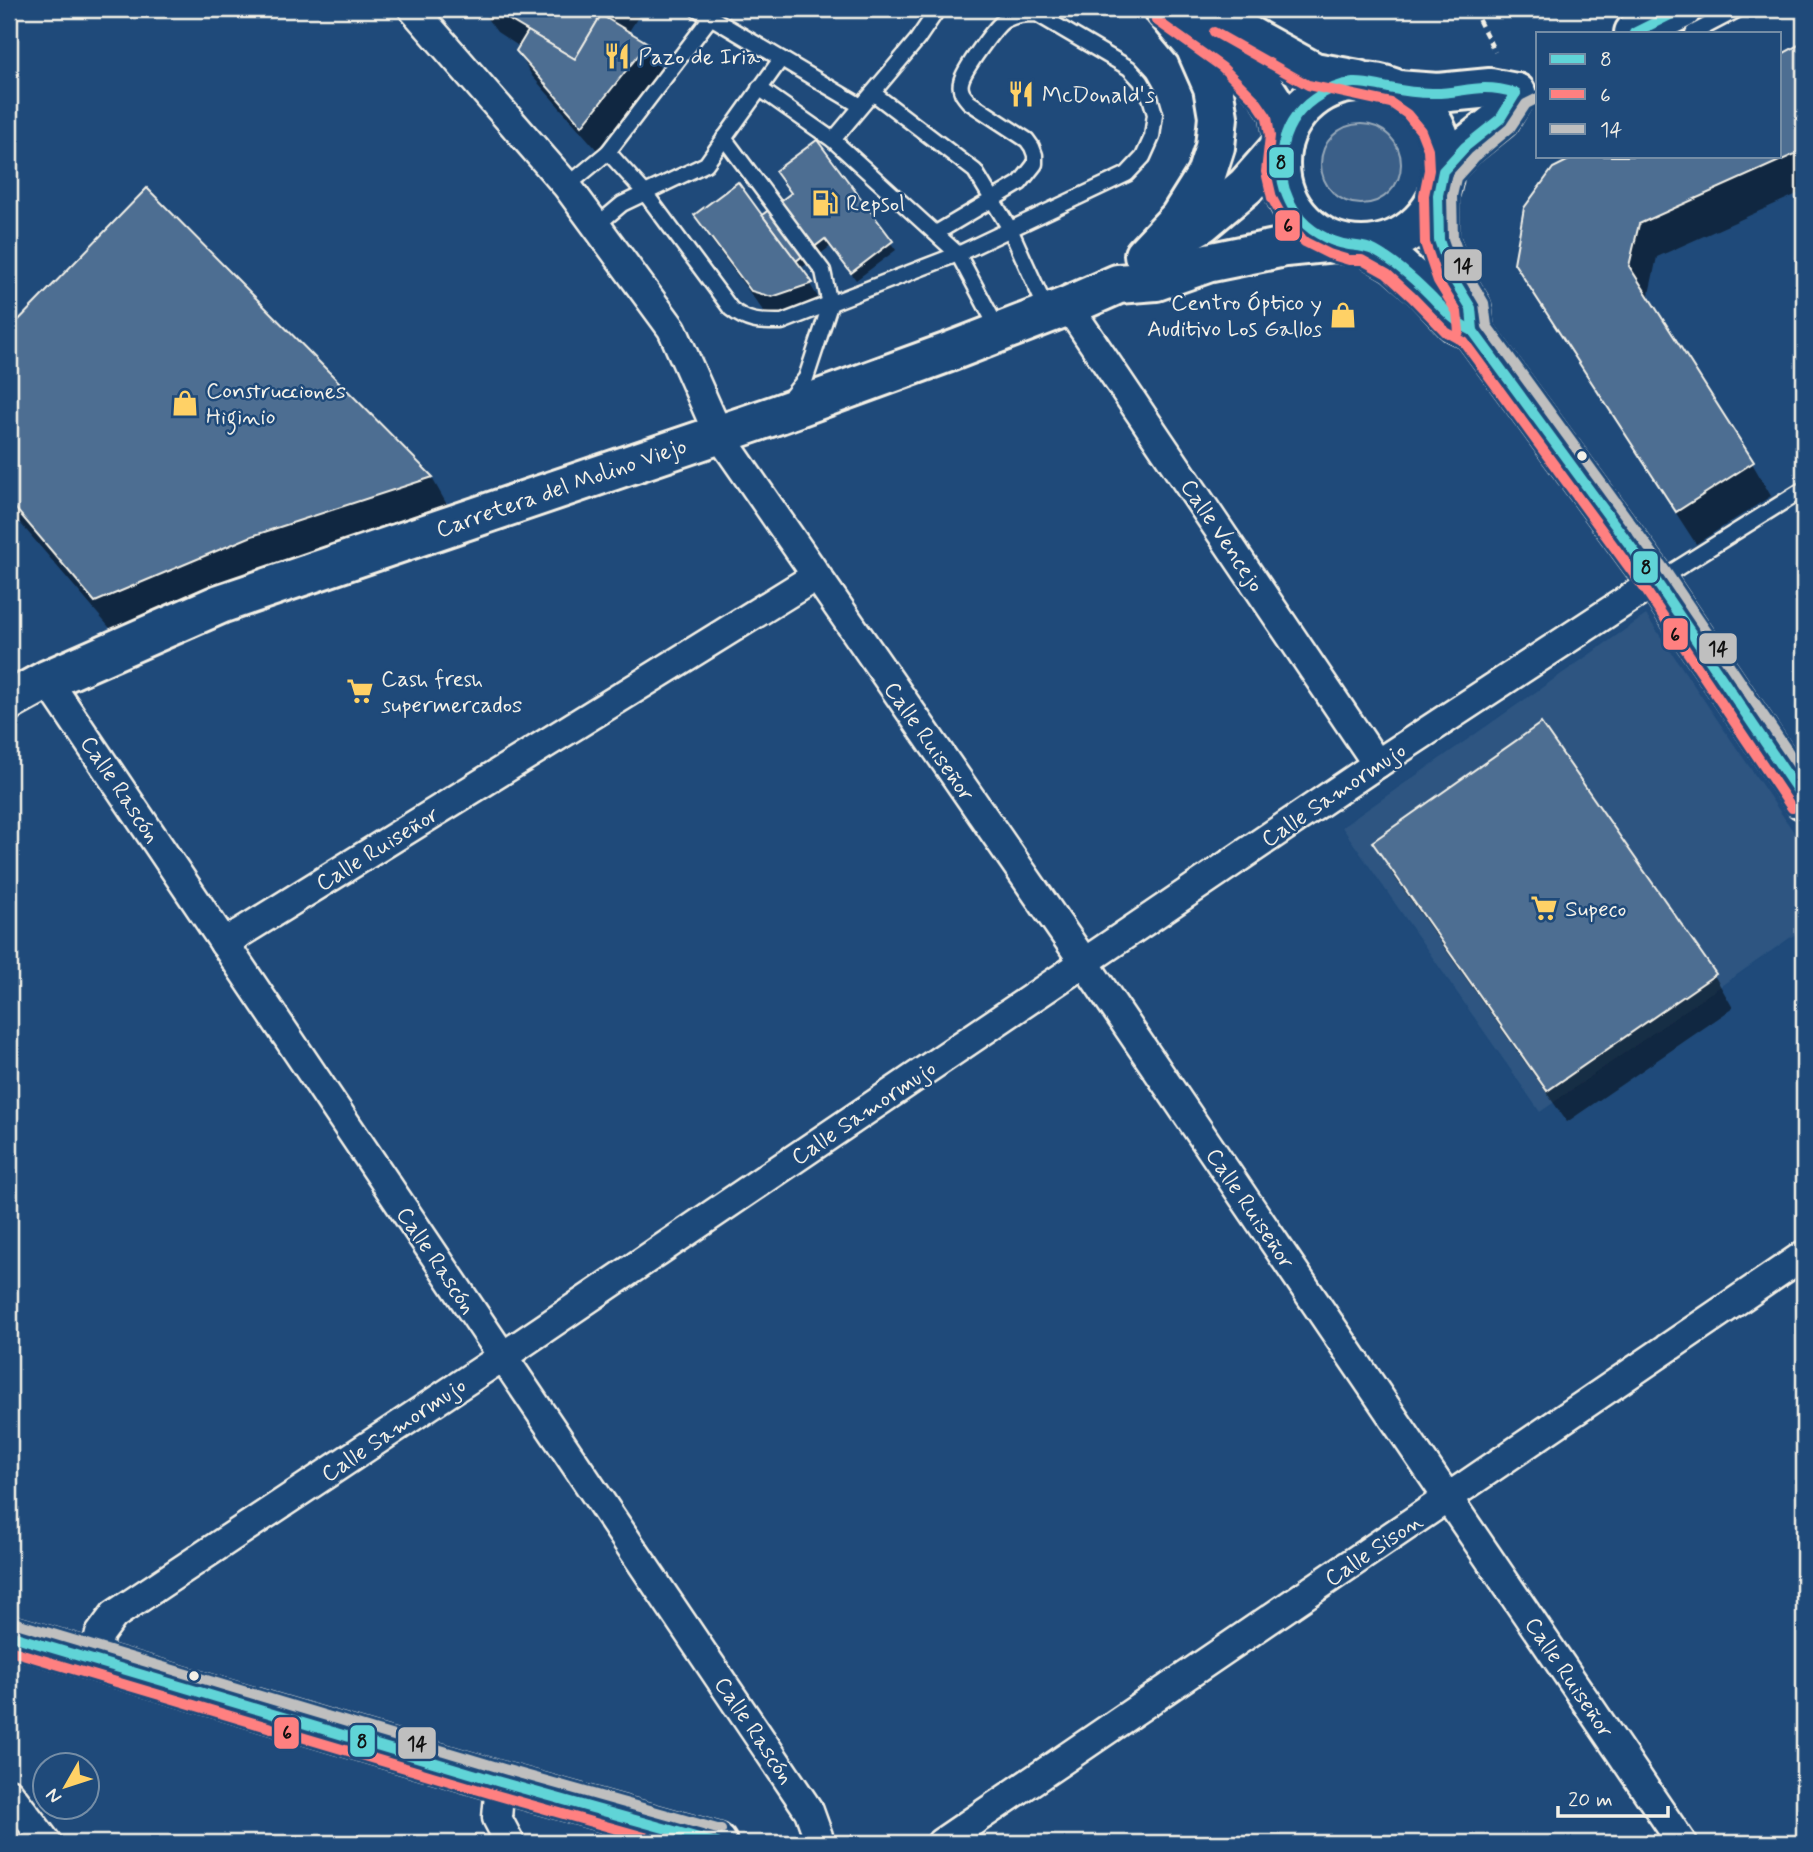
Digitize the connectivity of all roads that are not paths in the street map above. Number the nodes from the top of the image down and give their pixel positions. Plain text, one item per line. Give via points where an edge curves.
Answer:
1 (413, 9) edge
2 (697, 9) edge
3 (938, 9) edge
4 (1176, 9) edge
5 (1682, 9) edge
6 (1739, 9) edge
7 (711, 17) junction
8 (1636, 32) edge
9 (1695, 32) edge
10 (782, 59) junction
11 (1384, 86) junction
12 (1527, 87) edge
13 (759, 88) junction
14 (873, 93) junction
15 (861, 106) junction
16 (724, 138) junction
17 (833, 140) junction
18 (1283, 141) junction
19 (608, 152) junction
20 (1441, 183) junction
21 (567, 186) junction
22 (645, 193) junction
23 (993, 199) junction
24 (596, 226) junction
25 (1010, 229) junction
26 (936, 233) junction
27 (1351, 244) junction
28 (958, 254) junction
29 (1144, 255) junction
30 (1118, 284) junction
31 (830, 305) junction
32 (1058, 310) junction
33 (1473, 331) junction
34 (1000, 333) junction
35 (776, 415) junction
36 (718, 433) junction
37 (1804, 489) edge
38 (816, 576) junction
39 (1656, 581) junction
40 (47, 680) junction
41 (9, 701) edge
42 (1377, 764) junction
43 (1798, 778) edge
44 (224, 943) junction
45 (1084, 962) junction
46 (1804, 1255) edge
47 (502, 1357) junction
48 (1449, 1498) junction
49 (9, 1635) edge
50 (93, 1661) junction
51 (500, 1782) junction
52 (9, 1793) edge
53 (47, 1843) edge
54 (510, 1843) edge
55 (717, 1843) edge
56 (817, 1843) edge
57 (941, 1843) edge
58 (1682, 1843) edge

1 - 21 street, Calle Ruiseñor
2 - 7 lane
3 - 14 lane
4 - 11 street via 1314,72
4 - 18 street via 1267,92 1280,112
4 - 29 street via 1213,87 1218,117 1215,147 1206,175 1179,218
5 - 8 street
6 - 9 lane
7 - 10 lane
7 - 19 lane
10 - 13 lane
10 - 15 lane
11 - 12 street via 1438,93
11 - 18 street via 1343,84 1318,95 1298,112
11 - 20 street via 1417,104 1433,124 1442,146
12 - 20 street via 1500,119 1465,147
13 - 16 lane
13 - 17 lane
14 - 15 lane
14 - 23 lane via 975,171
15 - 17 lane
16 - 22 lane via 706,164
16 - 31 lane via 823,271
17 - 26 lane
18 - 27 street via 1280,169 1296,214 1314,231
18 - 29 street via 1246,186 1202,223
19 - 21 lane
19 - 22 lane
20 - 27 street via 1426,216 1409,232 1389,242
20 - 33 street via 1439,240 1451,275 1471,309
21 - 24 street, Calle Ruiseñor
22 - 24 lane via 622,204
22 - 31 lane via 741,317 753,322 782,322
23 - 25 lane
23 - 25 lane via 1020,183 1035,164 1035,155 1027,140 969,102 961,82 1005,20 1037,14 1129,68 1141,81 1155,114 1143,157 1127,174
23 - 26 lane
24 - 36 street, Calle Ruiseñor via 672,329
25 - 28 lane
25 - 32 lane
26 - 28 lane
27 - 30 street via 1285,247 1207,263 1156,281
27 - 33 street via 1395,263 1455,321
28 - 31 lane
28 - 34 lane
29 - 30 street
30 - 32 street, Carretera del Molino Viejo
31 - 35 lane via 806,378
32 - 34 street, Carretera del Molino Viejo
32 - 42 street, Calle Vencejo
33 - 39 street
34 - 35 street, Carretera del Molino Viejo
35 - 36 street, Carretera del Molino Viejo
36 - 38 street, Calle Ruiseñor
36 - 40 street, Carretera del Molino Viejo via 220,604
37 - 39 lane
38 - 44 street, Calle Ruiseñor
38 - 45 street, Calle Ruiseñor
39 - 42 street, Calle Samormujo
39 - 43 street
40 - 41 street, Carretera del Molino Viejo
40 - 44 street, Calle Rascón
42 - 45 street, Calle Samormujo
44 - 47 street, Calle Rascón
45 - 47 street, Calle Samormujo
45 - 48 street, Calle Ruiseñor
46 - 48 street, Calle Sison
47 - 50 street, Calle Samormujo via 114,1615 100,1634
47 - 56 street, Calle Rascón via 809,1811
48 - 57 street, Calle Sison
48 - 58 street, Calle Ruiseñor
49 - 50 street
50 - 51 street
51 - 54 street via 497,1818
51 - 55 street
52 - 53 street

